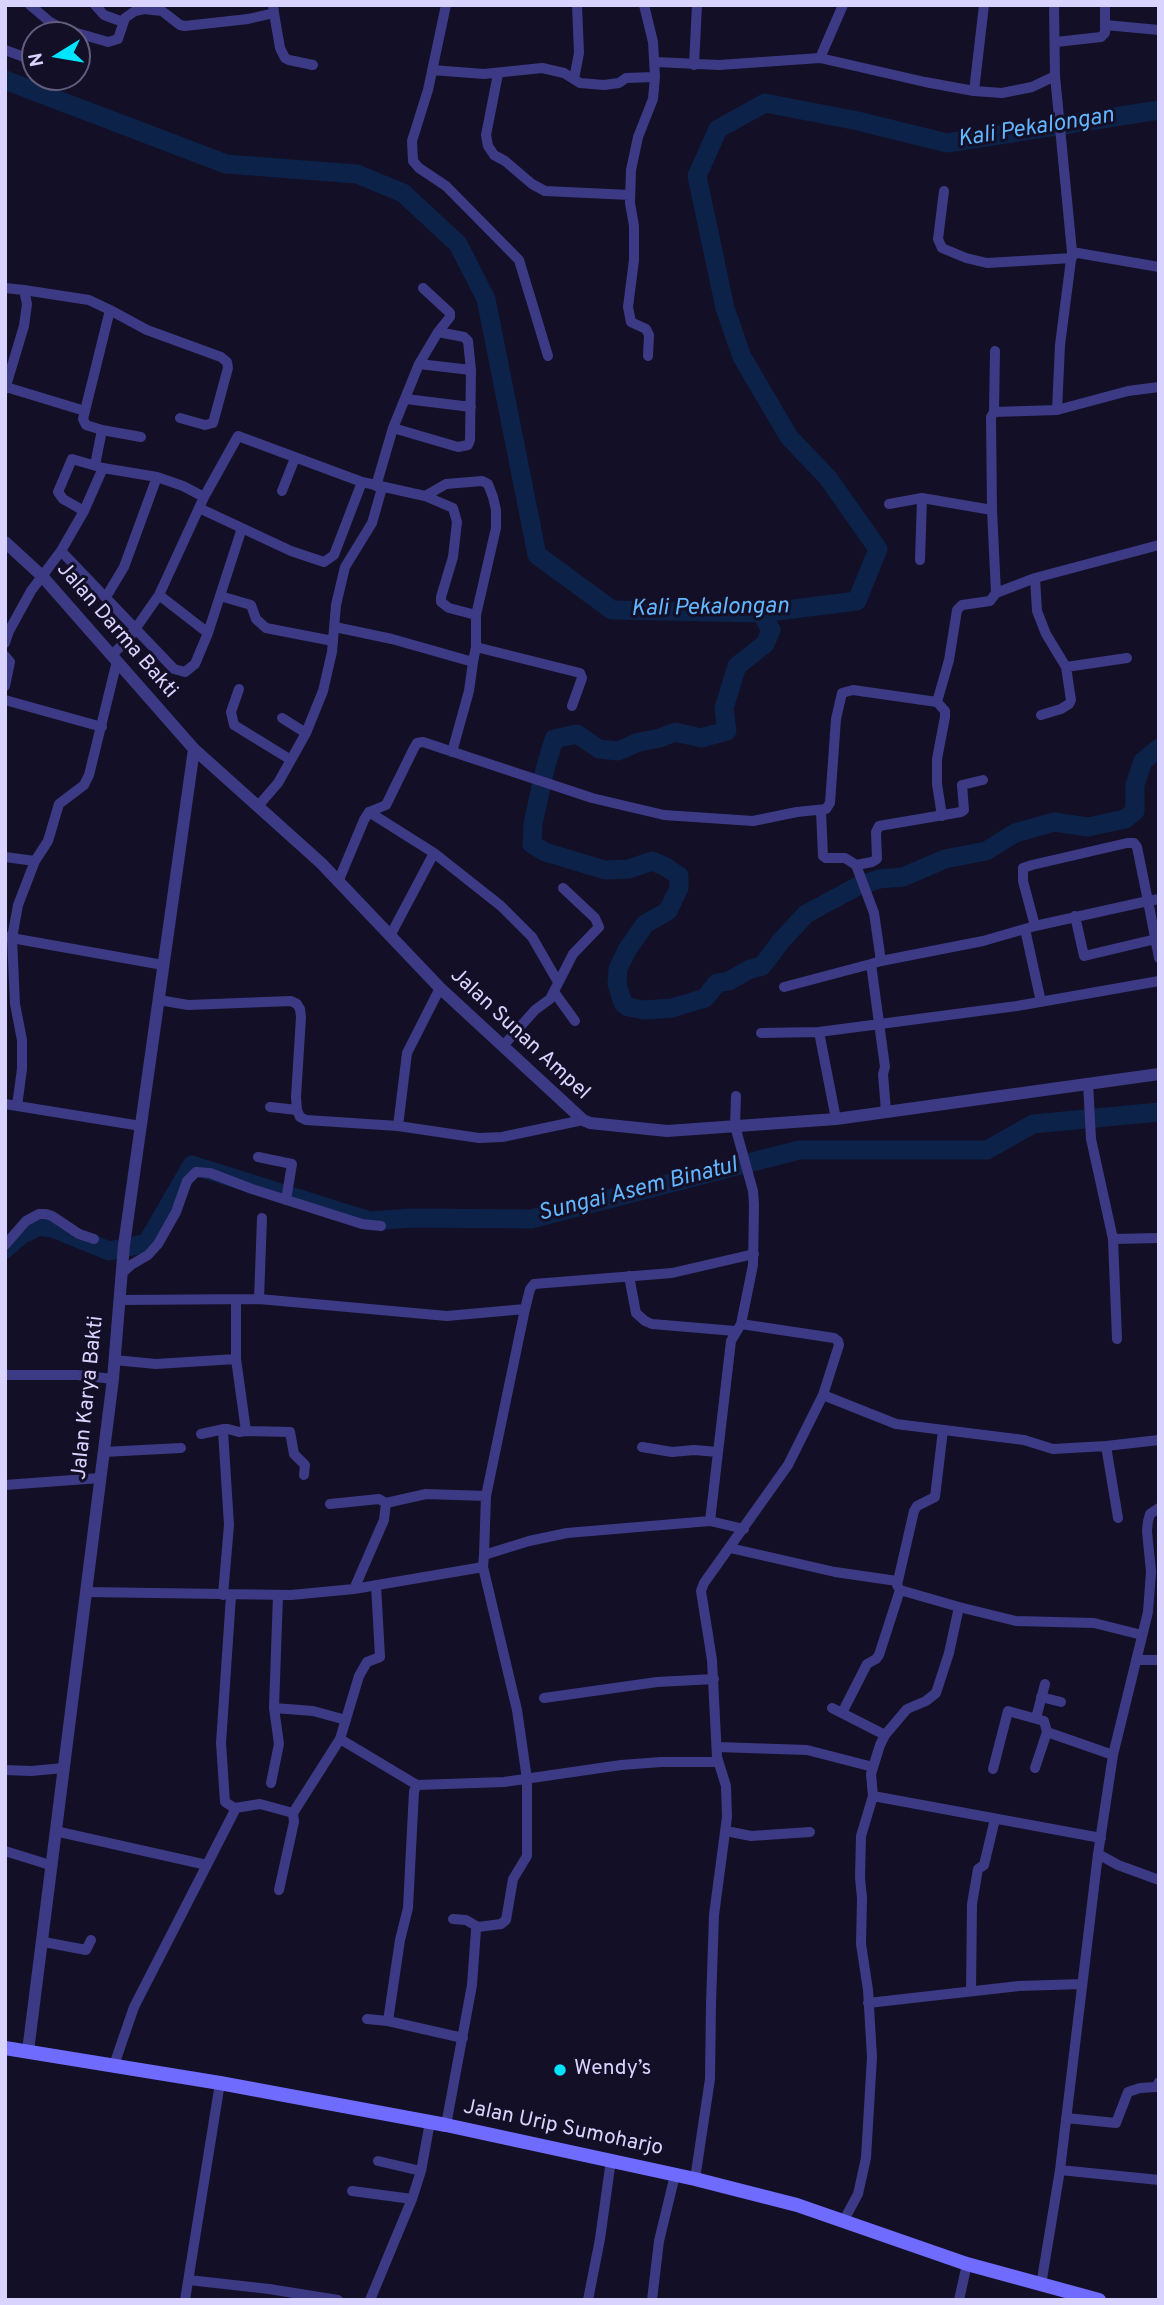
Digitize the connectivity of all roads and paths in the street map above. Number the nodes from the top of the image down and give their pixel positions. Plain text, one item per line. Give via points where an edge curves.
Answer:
1 (30, 5) edge
2 (95, 5) edge
3 (446, 5) edge
4 (577, 5) edge
5 (644, 5) edge
6 (697, 5) edge
7 (843, 5) edge
8 (985, 5) edge
9 (1054, 5) edge
10 (1105, 5) edge
11 (274, 9) edge
12 (123, 22) junction
13 (1105, 25) junction
14 (1159, 30) edge
15 (1056, 41) junction
16 (820, 58) junction
17 (656, 62) junction
18 (313, 65) dead end
19 (694, 65) junction
20 (432, 70) junction
21 (498, 74) junction
22 (1055, 76) junction
23 (655, 77) junction
24 (574, 79) junction
25 (974, 91) junction
26 (944, 191) dead end
27 (630, 195) junction
28 (1072, 255) junction
29 (1159, 267) edge
30 (5, 288) edge
31 (423, 288) dead end
32 (24, 290) junction
33 (110, 310) junction
34 (438, 332) junction
35 (995, 351) dead end
36 (548, 356) dead end
37 (648, 356) dead end
38 (419, 364) junction
39 (471, 370) junction
40 (6, 383) edge
41 (1159, 387) edge
42 (405, 399) junction
43 (471, 407) junction
44 (1057, 410) junction
45 (85, 411) junction
46 (994, 412) junction
47 (180, 418) dead end
48 (393, 428) junction
49 (102, 430) junction
50 (141, 437) dead end
51 (295, 458) junction
52 (99, 467) junction
53 (157, 477) junction
54 (362, 482) junction
55 (379, 487) junction
56 (282, 491) dead end
57 (425, 496) junction
58 (204, 497) junction
59 (922, 498) junction
60 (889, 503) dead end
61 (198, 508) junction
62 (992, 510) junction
63 (84, 511) junction
64 (242, 528) junction
65 (5, 542) edge
66 (1159, 545) edge
67 (61, 551) junction
68 (920, 560) dead end
69 (48, 568) junction
70 (1035, 578) junction
71 (996, 593) junction
72 (159, 595) junction
73 (220, 596) junction
74 (106, 597) junction
75 (476, 615) junction
76 (335, 627) junction
77 (136, 628) junction
78 (208, 633) junction
79 (333, 641) junction
80 (5, 643) edge
81 (476, 647) junction
82 (5, 656) edge
83 (115, 658) junction
84 (1127, 658) dead end
85 (473, 662) junction
86 (1066, 667) junction
87 (5, 686) edge
88 (239, 689) dead end
89 (5, 699) edge
90 (937, 702) junction
91 (572, 706) dead end
92 (1041, 715) dead end
93 (282, 719) dead end
94 (102, 727) junction
95 (306, 733) junction
96 (194, 749) junction
97 (452, 752) junction
98 (291, 760) junction
99 (983, 780) dead end
100 (258, 806) junction
101 (821, 811) junction
102 (369, 812) junction
103 (942, 816) junction
104 (434, 853) junction
105 (5, 857) edge
106 (35, 861) junction
107 (856, 865) junction
108 (338, 882) junction
109 (563, 888) dead end
110 (1154, 900) edge
111 (1075, 916) junction
112 (1030, 927) junction
113 (390, 936) junction
114 (8, 937) edge
115 (1157, 942) edge
116 (1159, 958) edge
117 (876, 963) junction
118 (163, 965) junction
119 (1159, 981) edge
120 (556, 987) junction
121 (784, 987) dead end
122 (440, 988) junction
123 (159, 1000) junction
124 (1041, 1002) junction
125 (575, 1021) dead end
126 (879, 1021) junction
127 (819, 1032) junction
128 (761, 1033) dead end
129 (503, 1046) junction
130 (1159, 1074) edge
131 (1088, 1083) junction
132 (736, 1096) dead end
133 (5, 1104) edge
134 (17, 1106) junction
135 (270, 1107) dead end
136 (297, 1110) junction
137 (886, 1111) junction
138 (836, 1119) junction
139 (583, 1120) junction
140 (141, 1126) junction
141 (398, 1126) junction
142 (735, 1126) junction
143 (258, 1157) dead end
144 (287, 1199) junction
145 (262, 1218) dead end
146 (381, 1226) dead end
147 (1159, 1238) edge
148 (94, 1239) dead end
149 (1113, 1239) junction
150 (5, 1245) edge
151 (754, 1254) junction
152 (121, 1275) junction
153 (629, 1276) junction
154 (259, 1299) junction
155 (120, 1300) junction
156 (236, 1300) junction
157 (525, 1309) junction
158 (738, 1328) junction
159 (1117, 1339) dead end
160 (236, 1359) junction
161 (114, 1360) junction
162 (5, 1375) edge
163 (113, 1378) junction
164 (823, 1395) junction
165 (224, 1429) junction
166 (943, 1430) junction
167 (246, 1431) junction
168 (201, 1434) dead end
169 (1159, 1440) edge
170 (1106, 1446) junction
171 (642, 1447) dead end
172 (181, 1448) dead end
173 (104, 1452) junction
174 (718, 1452) junction
175 (304, 1475) dead end
176 (100, 1478) junction
177 (5, 1485) edge
178 (486, 1496) junction
179 (386, 1503) junction
180 (330, 1504) dead end
181 (1159, 1508) edge
182 (1118, 1518) dead end
183 (710, 1521) junction
184 (744, 1529) junction
185 (730, 1548) junction
186 (484, 1555) junction
187 (483, 1567) junction
188 (1155, 1572) edge
189 (376, 1585) junction
190 (899, 1586) junction
191 (354, 1588) junction
192 (86, 1592) junction
193 (227, 1595) junction
194 (278, 1595) junction
195 (958, 1607) junction
196 (1142, 1635) junction
197 (1136, 1660) junction
198 (1159, 1660) edge
199 (713, 1679) junction
200 (1045, 1684) dead end
201 (544, 1698) dead end
202 (1041, 1698) junction
203 (1060, 1702) dead end
204 (274, 1708) junction
205 (1036, 1718) junction
206 (346, 1720) junction
207 (1046, 1732) junction
208 (885, 1735) junction
209 (340, 1739) junction
210 (717, 1746) junction
211 (1112, 1755) junction
212 (718, 1762) junction
213 (873, 1767) junction
214 (64, 1768) junction
215 (1035, 1768) dead end
216 (993, 1769) dead end
217 (5, 1770) edge
218 (527, 1779) junction
219 (271, 1783) dead end
220 (417, 1785) junction
221 (873, 1796) junction
222 (235, 1808) junction
223 (293, 1813) junction
224 (995, 1819) junction
225 (55, 1831) junction
226 (726, 1831) junction
227 (810, 1832) dead end
228 (1101, 1839) junction
229 (5, 1852) edge
230 (1098, 1854) junction
231 (50, 1865) junction
232 (207, 1865) junction
233 (1159, 1880) edge
234 (278, 1889) dead end
235 (453, 1919) dead end
236 (478, 1927) junction
237 (92, 1940) dead end
238 (44, 1942) junction
239 (1082, 1984) junction
240 (971, 1991) junction
241 (869, 2003) junction
242 (367, 2019) dead end
243 (388, 2021) junction
244 (463, 2038) junction
245 (5, 2048) edge
246 (28, 2051) junction
247 (114, 2065) junction
248 (1159, 2082) edge
249 (220, 2083) junction
250 (1066, 2118) junction
251 (430, 2122) junction
252 (446, 2125) junction
253 (611, 2160) junction
254 (378, 2161) dead end
255 (1060, 2170) junction
256 (421, 2171) junction
257 (675, 2175) junction
258 (695, 2179) junction
259 (1159, 2180) edge
260 (352, 2191) dead end
261 (412, 2199) junction
262 (844, 2220) junction
263 (967, 2264) junction
264 (189, 2280) junction
265 (1041, 2285) junction
266 (186, 2300) edge
267 (338, 2300) edge
268 (370, 2300) edge
269 (588, 2300) edge
270 (652, 2300) edge
271 (959, 2300) edge
272 (1100, 2300) edge

1 - 12 street via 63,29 108,42 118,39
2 - 12 street via 104,15
3 - 20 street
4 - 24 street via 579,53
5 - 17 street
6 - 19 street
7 - 16 street
8 - 25 street
9 - 15 street
10 - 13 street
11 - 12 street via 248,19 185,26 150,8 130,14
11 - 18 street via 285,58
13 - 14 street
13 - 15 street via 1101,37
15 - 22 street
16 - 19 street
16 - 25 street
17 - 19 street
17 - 23 street
20 - 21 street
20 - 36 street via 412,141 414,161 446,186 519,260
21 - 24 street via 542,68
21 - 27 street via 486,135 494,155 545,191
22 - 25 street via 1002,93
22 - 28 street
23 - 24 street via 626,78 604,85
23 - 27 street via 653,99 631,170
26 - 28 street via 938,237 942,248 987,263
27 - 37 street via 634,241 628,313 631,322 646,329
28 - 29 street
28 - 44 street
30 - 32 street
31 - 34 street via 450,315
32 - 33 street via 89,300
32 - 40 street via 27,314
33 - 45 street
33 - 47 street via 227,362 213,423
34 - 38 street
34 - 39 street via 467,338
35 - 46 street
38 - 39 street
38 - 42 street
39 - 43 street
40 - 45 street
41 - 44 street
42 - 43 street
42 - 48 street
43 - 48 street via 470,440 463,447
44 - 46 street
45 - 49 street via 83,423
46 - 62 street
48 - 55 street
49 - 50 street
49 - 52 street
51 - 54 street
51 - 56 street
51 - 58 street via 238,436
52 - 53 street
52 - 63 street
52 - 63 street via 72,459 58,487 63,499
53 - 58 street
53 - 74 street via 124,567
54 - 55 street
54 - 64 street via 328,561 311,559
55 - 57 street
55 - 76 street via 372,523 345,567
57 - 75 street via 450,506 457,516 453,557 441,602
57 - 75 street via 453,483 482,481 490,487 496,528
58 - 61 street
59 - 60 street
59 - 62 street
59 - 68 street
61 - 64 street
61 - 72 street
62 - 71 street
63 - 67 street
64 - 73 street
65 - 69 street, Jalan Darma Bakti
66 - 70 street
67 - 69 street
67 - 74 street
69 - 80 street via 19,611
69 - 83 street, Jalan Darma Bakti
70 - 71 street
70 - 86 street via 1037,611
71 - 90 street via 990,601 962,605 957,610
72 - 77 street
72 - 78 street
73 - 78 street
73 - 79 street via 251,605 265,628
74 - 77 street
75 - 81 street
76 - 79 street
76 - 85 street
77 - 78 street via 166,662 185,673 195,664
77 - 83 street
79 - 95 street via 323,691
81 - 85 street
81 - 91 street via 580,673
82 - 87 street via 10,662
83 - 94 street
83 - 96 street, Jalan Darma Bakti
84 - 86 street
85 - 97 street
86 - 92 street via 1069,704
88 - 98 street via 231,712 234,725
89 - 94 street
90 - 101 street via 852,690 842,693 831,803
90 - 103 street via 946,716 937,760
93 - 95 street
94 - 106 street via 89,775 84,785 59,804 48,841
95 - 98 street
96 - 100 street, Jalan Sunan Ampel
96 - 118 street, Jalan Karya Bakti
97 - 101 street via 592,799 664,815 753,821
97 - 102 street via 417,743 391,798
98 - 100 street
99 - 103 street via 962,785 964,810
100 - 108 street, Jalan Sunan Ampel
101 - 107 street via 823,856 845,858
102 - 104 street
102 - 108 street
103 - 107 street via 879,826 877,859
104 - 113 street
104 - 120 street via 532,937
105 - 106 street
106 - 114 street
107 - 117 street via 874,914
108 - 113 street, Jalan Sunan Ampel
109 - 120 street via 599,927 573,954
110 - 111 street
110 - 112 street via 1138,847 1127,844 1023,869
110 - 115 street
111 - 112 street
111 - 115 street via 1084,956
112 - 117 street
112 - 124 street
113 - 122 street, Jalan Sunan Ampel
114 - 118 street
114 - 134 street via 22,1040
115 - 116 street
117 - 121 street
117 - 126 street
118 - 123 street, Jalan Karya Bakti
119 - 124 street
120 - 125 street
120 - 129 street via 550,999
122 - 129 street, Jalan Sunan Ampel
122 - 141 street via 407,1053
123 - 136 street via 188,1005 297,1004 301,1017
123 - 140 street, Jalan Karya Bakti
124 - 126 street
126 - 127 street
126 - 137 street
127 - 128 street
127 - 138 street
129 - 139 street, Jalan Sunan Ampel
130 - 131 street, Jalan Sunan Ampel
131 - 137 street, Jalan Sunan Ampel
131 - 149 street via 1090,1126
132 - 142 street
133 - 134 street
134 - 140 street
135 - 136 street
136 - 141 street via 300,1117 313,1121
137 - 138 street, Jalan Sunan Ampel
138 - 142 street, Jalan Sunan Ampel
139 - 141 street via 480,1138
139 - 142 street, Jalan Sunan Ampel via 601,1126 667,1131
140 - 152 street, Jalan Karya Bakti
142 - 151 street via 753,1191
143 - 144 street via 292,1164
144 - 146 street
144 - 152 street via 197,1172 187,1181 176,1212 153,1251
145 - 154 street
147 - 149 street
148 - 150 street via 46,1213 26,1221
149 - 159 street
151 - 153 street via 691,1270
151 - 158 street
152 - 155 street, Jalan Karya Bakti
153 - 157 street via 534,1284
153 - 158 street via 636,1313 645,1321
154 - 156 street
154 - 157 street via 447,1316
155 - 156 street
155 - 161 street, Jalan Karya Bakti
156 - 160 street
157 - 178 street
158 - 164 street via 838,1341
158 - 174 street via 731,1341
160 - 161 street via 156,1364
160 - 167 street
161 - 163 street, Jalan Karya Bakti
162 - 163 street
163 - 173 street, Jalan Karya Bakti
164 - 166 street via 896,1424
164 - 184 street via 788,1465
165 - 167 street
165 - 168 street
165 - 193 street
166 - 170 street via 1024,1440 1053,1449
166 - 190 street via 935,1497 914,1511
167 - 175 street via 290,1432
169 - 170 street
170 - 182 street
171 - 174 street
172 - 173 street
173 - 176 street, Jalan Karya Bakti
174 - 183 street
176 - 177 street
176 - 192 street, Jalan Karya Bakti
178 - 179 street via 426,1494
178 - 186 street
179 - 180 street via 379,1499
179 - 191 street via 384,1520
181 - 188 street via 1148,1521
183 - 184 street
183 - 186 street via 567,1533
184 - 185 street
185 - 190 street
185 - 199 street via 701,1591
186 - 187 street
187 - 189 street
187 - 218 street via 517,1710
188 - 196 street
189 - 191 street
189 - 206 street via 380,1657 367,1662 359,1676
190 - 195 street
190 - 208 street via 879,1656 867,1664 837,1709
191 - 194 street
192 - 193 street
192 - 214 street, Jalan Karya Bakti
193 - 194 street
193 - 222 street via 221,1743 225,1802
194 - 204 street
195 - 196 street via 1016,1621 1094,1623
195 - 208 street via 936,1693 907,1709
196 - 197 street
197 - 198 street
197 - 211 street
199 - 201 street via 646,1683
199 - 210 street
200 - 202 street
202 - 203 street
202 - 205 street
204 - 206 street
204 - 219 street via 279,1744
205 - 207 street via 1044,1721
205 - 216 street via 1008,1711
206 - 209 street
207 - 211 street
207 - 215 street
208 - 213 street
209 - 220 street
209 - 223 street
210 - 212 street
210 - 213 street via 807,1750
211 - 228 street
212 - 218 street via 621,1765
212 - 226 street via 726,1786
213 - 221 street
214 - 217 street
214 - 225 street, Jalan Karya Bakti
218 - 220 street
218 - 236 street via 527,1856 513,1879 506,1920
220 - 243 street via 408,1908
221 - 224 street
221 - 241 street via 861,1836 860,1878 860,1944
222 - 223 street via 260,1804
222 - 232 street
223 - 234 street
224 - 228 street
224 - 240 street via 972,1904
225 - 231 street, Jalan Karya Bakti
225 - 232 street
226 - 227 street via 762,1836
226 - 258 street via 714,1915 710,2079
228 - 230 street
229 - 231 street
230 - 233 street
230 - 239 street
231 - 238 street, Jalan Karya Bakti
232 - 247 street via 134,2007
235 - 236 street
236 - 244 street
237 - 238 street via 86,1950
238 - 246 street, Jalan Karya Bakti
239 - 240 street
239 - 250 street
240 - 241 street
241 - 262 street via 872,2057 866,2158 858,2194
242 - 243 street
243 - 244 street
244 - 252 street
245 - 246 main road, Jalan Urip Sumoharjo
246 - 247 main road, Jalan Urip Sumoharjo
247 - 249 main road, Jalan Urip Sumoharjo
248 - 250 street via 1156,2087 1128,2092 1115,2123
249 - 251 main road, Jalan Urip Sumoharjo
249 - 264 street
250 - 255 street
251 - 252 main road, Jalan Urip Sumoharjo
251 - 256 street
252 - 253 main road, Jalan Urip Sumoharjo
253 - 257 main road, Jalan Urip Sumoharjo
253 - 269 street
254 - 256 street
255 - 259 street
255 - 265 street
256 - 261 street
257 - 258 main road, Jalan Urip Sumoharjo
257 - 270 street via 659,2241
258 - 262 main road, Jalan Urip Sumoharjo
260 - 261 street
261 - 268 street
262 - 263 main road, Jalan Urip Sumoharjo
263 - 265 main road, Jalan Urip Sumoharjo
263 - 271 street
264 - 266 street
264 - 267 street
265 - 272 main road, Jalan Urip Sumoharjo

